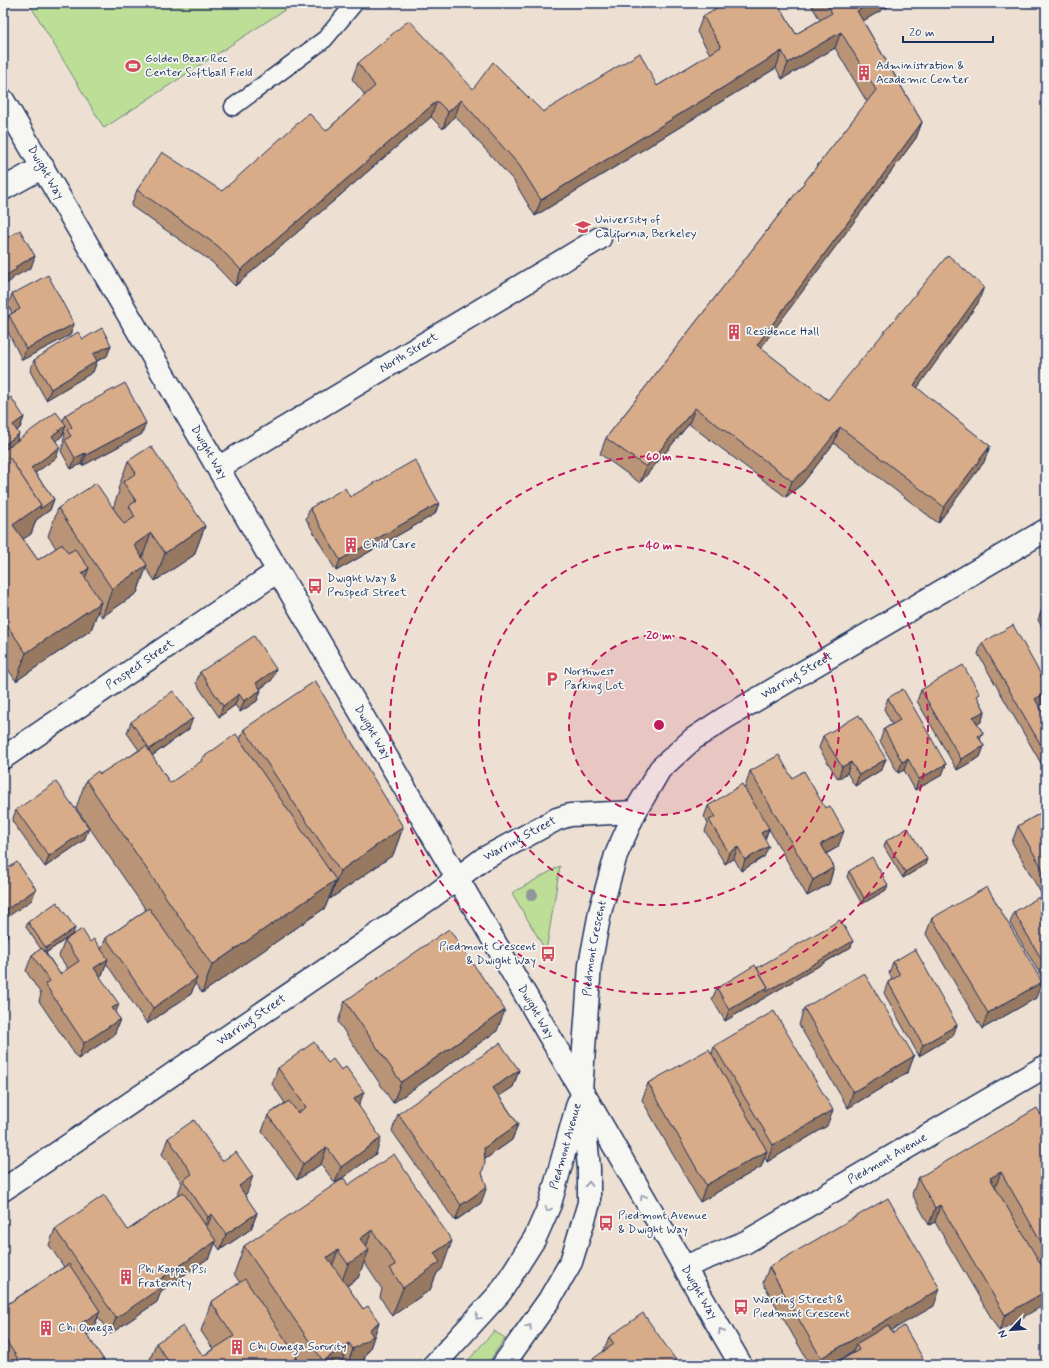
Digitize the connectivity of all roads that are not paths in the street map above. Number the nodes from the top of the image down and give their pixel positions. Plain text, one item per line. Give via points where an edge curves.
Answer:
1 (355, 3) edge
2 (3, 100) edge
3 (233, 107) dead end
4 (43, 167) junction
5 (3, 189) edge
6 (600, 238) dead end
7 (218, 468) junction
8 (1046, 530) edge
9 (278, 571) junction
10 (3, 758) edge
11 (635, 812) junction
12 (456, 878) junction
13 (1046, 1066) edge
14 (581, 1090) junction
15 (3, 1190) edge
16 (684, 1267) junction
17 (434, 1365) edge
18 (503, 1365) edge
19 (741, 1365) edge

1 - 3 lane via 325,39
2 - 4 street, Dwight Way
4 - 5 street
4 - 7 street, Dwight Way
6 - 7 street, North Street
7 - 9 street, Dwight Way
8 - 11 street, Warring Street via 693,739 660,769
9 - 10 street, Prospect Street
9 - 12 street, Dwight Way
11 - 12 street, Warring Street via 557,819 483,859
11 - 14 street, Piedmont Crescent via 616,854 600,912 590,965
12 - 14 street, Dwight Way
12 - 15 street, Warring Street via 432,897
13 - 16 street, Piedmont Avenue via 746,1242
16 -> 14 street, Dwight Way
14 -> 17 street, Piedmont Avenue via 550,1204 535,1238 500,1293
18 -> 14 street, Piedmont Avenue via 571,1262 589,1204 589,1168
19 -> 16 street, Dwight Way

